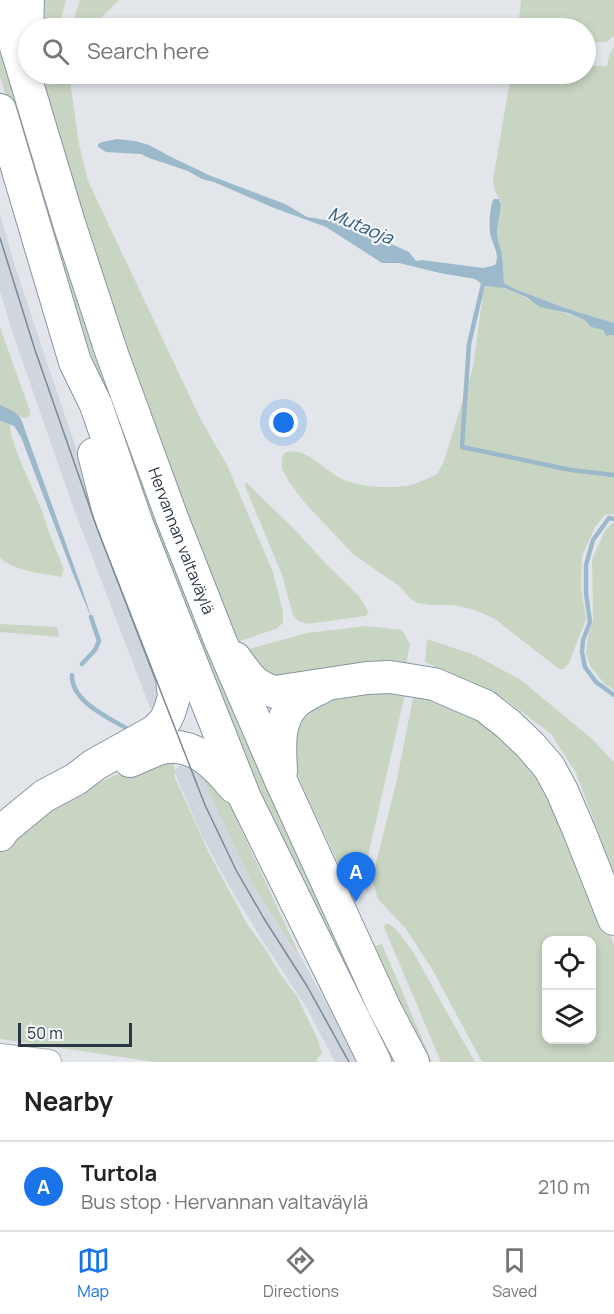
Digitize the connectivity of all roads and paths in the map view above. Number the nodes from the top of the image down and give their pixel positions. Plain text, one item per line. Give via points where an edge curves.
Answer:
1 (2, 0) edge
2 (28, 0) edge
3 (27, 18) edge
4 (18, 46) edge
5 (32, 87) edge
6 (0, 110) edge
7 (75, 362) junction
8 (220, 640) junction
9 (328, 684) junction
10 (76, 779) junction
11 (282, 783) junction
12 (245, 798) junction
13 (0, 835) edge
14 (614, 919) edge
15 (0, 1056) edge
16 (49, 1062) edge
17 (375, 1062) edge
18 (413, 1062) edge

1 - 4 highway, Hervannan valtaväylä
2 - 3 highway
5 - 8 highway, Hervannan valtaväylä via 69,223 112,354
6 - 7 highway, Hervannan valtaväylä
7 - 10 highway via 79,403 109,513 172,678 174,697 165,721 155,732
7 - 12 highway, Hervannan valtaväylä via 96,405 137,524
8 - 9 highway via 245,674 262,688 275,692
8 - 11 highway, Hervannan valtaväylä
9 - 11 highway via 294,704 284,718
9 - 14 highway via 390,677 434,684 485,706 508,724 549,767
10 - 12 highway via 98,775 161,748 182,747 203,756
10 - 13 highway via 44,796
11 - 18 highway, Hervannan valtaväylä
12 - 17 highway, Hervannan valtaväylä
15 - 16 main road

